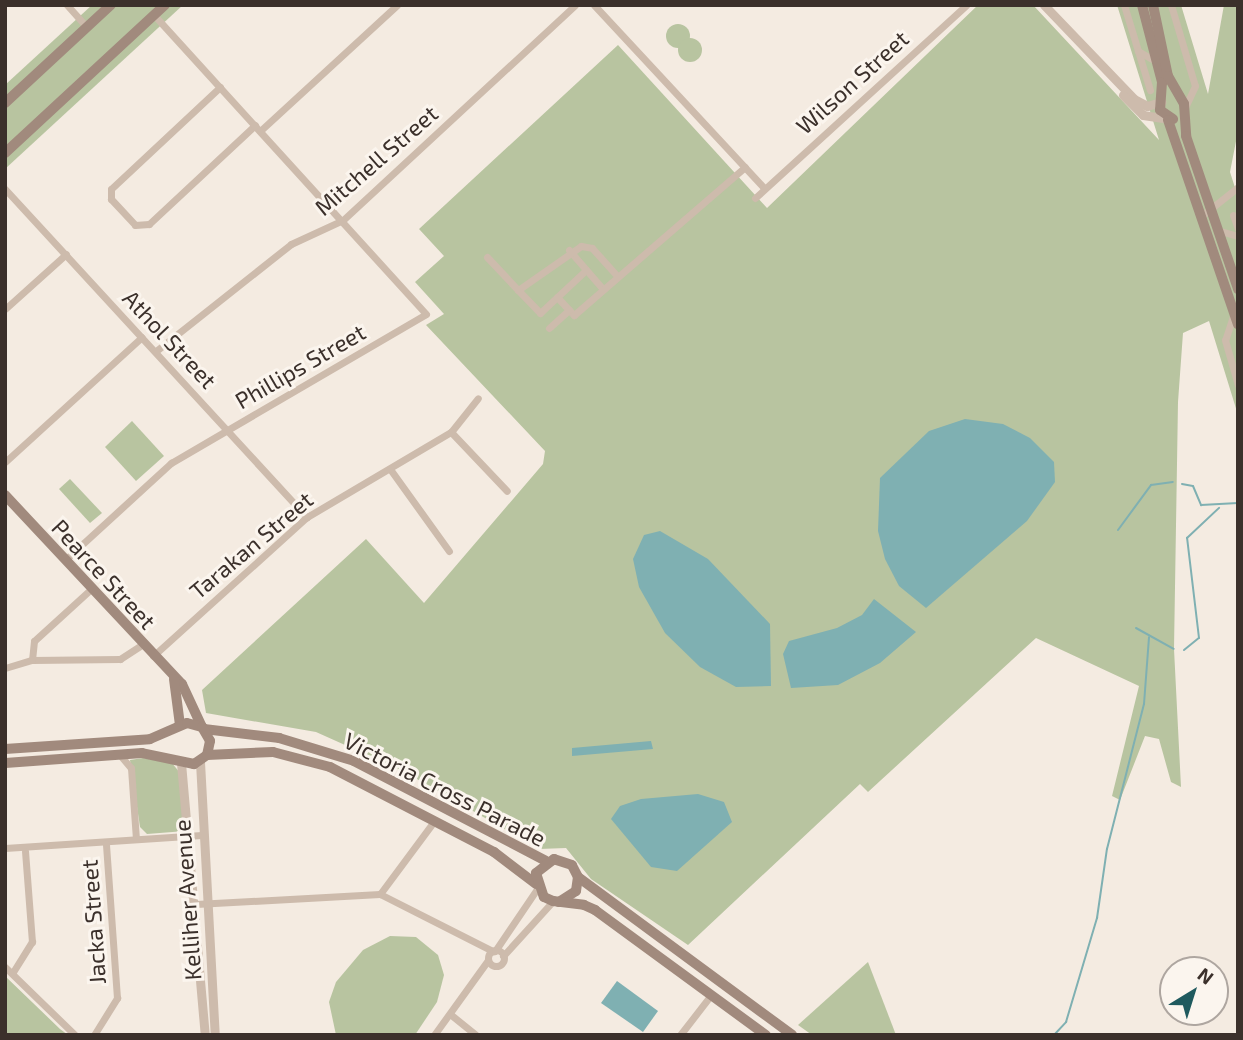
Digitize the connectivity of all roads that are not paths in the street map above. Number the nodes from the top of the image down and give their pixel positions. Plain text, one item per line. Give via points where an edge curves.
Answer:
1 (67, 5) edge
2 (111, 5) edge
3 (165, 5) edge
4 (397, 5) edge
5 (575, 5) edge
6 (594, 5) edge
7 (966, 5) edge
8 (1044, 5) edge
9 (1125, 5) edge
10 (1142, 5) edge
11 (1153, 5) edge
12 (1171, 5) edge
13 (154, 15) junction
14 (87, 27) junction
15 (1138, 51) junction
16 (1157, 62) junction
17 (1105, 71) junction
18 (220, 87) junction
19 (1150, 90) dead end
20 (1181, 99) junction
21 (1161, 102) junction
22 (5, 103) edge
23 (1184, 111) junction
24 (1168, 119) junction
25 (258, 128) junction
26 (5, 153) edge
27 (745, 167) junction
28 (763, 187) junction
29 (1238, 187) edge
30 (5, 189) edge
31 (755, 198) dead end
32 (1207, 207) junction
33 (1233, 215) dead end
34 (343, 220) junction
35 (1238, 229) edge
36 (1215, 234) junction
37 (1238, 236) edge
38 (569, 250) junction
39 (66, 254) junction
40 (487, 257) dead end
41 (586, 270) junction
42 (617, 276) junction
43 (603, 288) junction
44 (1238, 289) edge
45 (518, 290) junction
46 (557, 297) junction
47 (5, 309) edge
48 (569, 310) junction
49 (1234, 313) junction
50 (1238, 324) edge
51 (549, 328) dead end
52 (142, 337) junction
53 (156, 351) junction
54 (1238, 385) edge
55 (478, 398) dead end
56 (228, 431) junction
57 (451, 432) junction
58 (5, 461) edge
59 (390, 469) junction
60 (507, 491) dead end
61 (5, 495) edge
62 (307, 517) junction
63 (449, 551) dead end
64 (65, 560) junction
65 (91, 589) junction
66 (143, 644) junction
67 (153, 656) junction
68 (32, 660) junction
69 (5, 668) edge
70 (174, 678) junction
71 (177, 727) junction
72 (203, 728) junction
73 (5, 749) edge
74 (120, 755) junction
75 (203, 758) junction
76 (178, 762) junction
77 (5, 763) edge
78 (435, 820) junction
79 (191, 835) junction
80 (202, 835) junction
81 (136, 839) junction
82 (106, 843) junction
83 (5, 848) edge
84 (25, 851) junction
85 (546, 861) junction
86 (578, 877) junction
87 (536, 887) junction
88 (380, 894) junction
89 (556, 902) junction
90 (207, 903) junction
91 (196, 904) junction
92 (474, 944) junction
93 (494, 951) junction
94 (503, 956) junction
95 (488, 960) junction
96 (495, 966) junction
97 (5, 967) edge
98 (13, 972) junction
99 (479, 978) junction
100 (711, 995) junction
101 (746, 1002) junction
102 (450, 1014) junction
103 (737, 1014) junction
104 (75, 1035) edge
105 (94, 1035) edge
106 (205, 1035) edge
107 (215, 1035) edge
108 (434, 1035) edge
109 (476, 1035) edge
110 (680, 1035) edge
111 (766, 1035) edge
112 (792, 1035) edge

1 - 14 street
2 - 14 main road
3 - 13 main road
4 - 25 street
5 - 34 street, Mitchell Street
6 - 27 street
7 - 28 street, Wilson Street
8 - 17 street
9 - 15 street
10 - 16 main road
11 - 20 main road via 1167,74
12 - 23 street via 1195,86
13 - 18 street
13 - 26 main road
14 - 22 main road
15 - 16 street
15 - 19 street
16 - 21 main road
17 - 21 street via 1140,103
17 - 24 street via 1140,113
18 - 25 street
18 - 25 street via 111,189 111,199 135,225 149,224
20 - 21 main road via 1171,94
20 - 23 main road
21 - 24 main road
23 - 24 main road
23 - 32 main road via 1186,136
24 - 32 main road
25 - 34 street
27 - 28 street
27 - 42 street
28 - 31 street, Wilson Street
29 - 32 street
30 - 39 street, Athol Street
32 - 36 main road
33 - 35 street
34 - 53 street, Mitchell Street via 291,244
34 - 56 street, Phillips Street via 426,314
36 - 37 street
36 - 44 main road
36 - 49 main road
38 - 41 street
38 - 42 street via 589,246
38 - 45 street
39 - 47 street
39 - 52 street, Athol Street
40 - 45 street
41 - 43 street
41 - 46 street
42 - 43 street
43 - 48 street via 574,314
45 - 46 street via 540,313
46 - 48 street
48 - 51 street
49 - 50 main road
49 - 54 street via 1225,340
52 - 53 street, Athol Street
52 - 58 street
53 - 56 street, Athol Street
55 - 57 street, Tarakan Street
56 - 62 street, Athol Street
56 - 64 street, Phillips Street via 171,463
57 - 59 street, Tarakan Street
57 - 60 street
59 - 62 street, Tarakan Street
59 - 63 street
61 - 64 main road, Pearce Street
62 - 67 street, Tarakan Street
64 - 65 main road, Pearce Street
65 - 66 main road, Pearce Street
65 - 68 street via 34,641
66 - 67 main road, Pearce Street
66 - 68 street via 120,659
67 - 70 main road, Pearce Street
68 - 69 street
70 - 71 main road
70 - 72 main road, Pearce Street via 192,699
71 - 72 main road, Victoria Cross Parade
71 - 73 main road via 150,740
71 - 76 main road via 168,741
72 - 75 main road, Pearce Street
72 - 85 main road, Victoria Cross Parade via 313,746
74 - 76 main road
74 - 77 main road
74 - 81 street via 131,768
75 - 76 main road, Victoria Cross Parade
75 - 78 main road, Victoria Cross Parade via 243,749 317,762
75 - 80 street, Kelliher Avenue
76 - 79 street, Kelliher Avenue
78 - 87 main road, Victoria Cross Parade via 507,859
78 - 88 street
79 - 80 street
79 - 81 street
79 - 91 street, Kelliher Avenue
80 - 90 street, Kelliher Avenue
81 - 82 street
82 - 84 street
82 - 105 street, Jacka Street via 117,999
83 - 84 street
84 - 98 street via 32,942
85 - 86 main road via 566,861
85 - 87 main road
86 - 89 main road via 576,891
86 - 101 main road
87 - 89 main road
87 - 93 street
88 - 90 street
88 - 92 street
89 - 94 street
89 - 100 main road via 595,910
90 - 91 street
90 - 107 street, Kelliher Avenue
91 - 106 street, Kelliher Avenue
92 - 93 street
92 - 95 street
93 - 94 street
93 - 95 street
94 - 96 street
95 - 96 street
95 - 99 street
96 - 99 street
97 - 98 street
98 - 104 street
99 - 102 street
100 - 103 main road
100 - 110 street
101 - 103 main road
101 - 112 main road
102 - 108 street
102 - 109 street
103 - 111 main road

